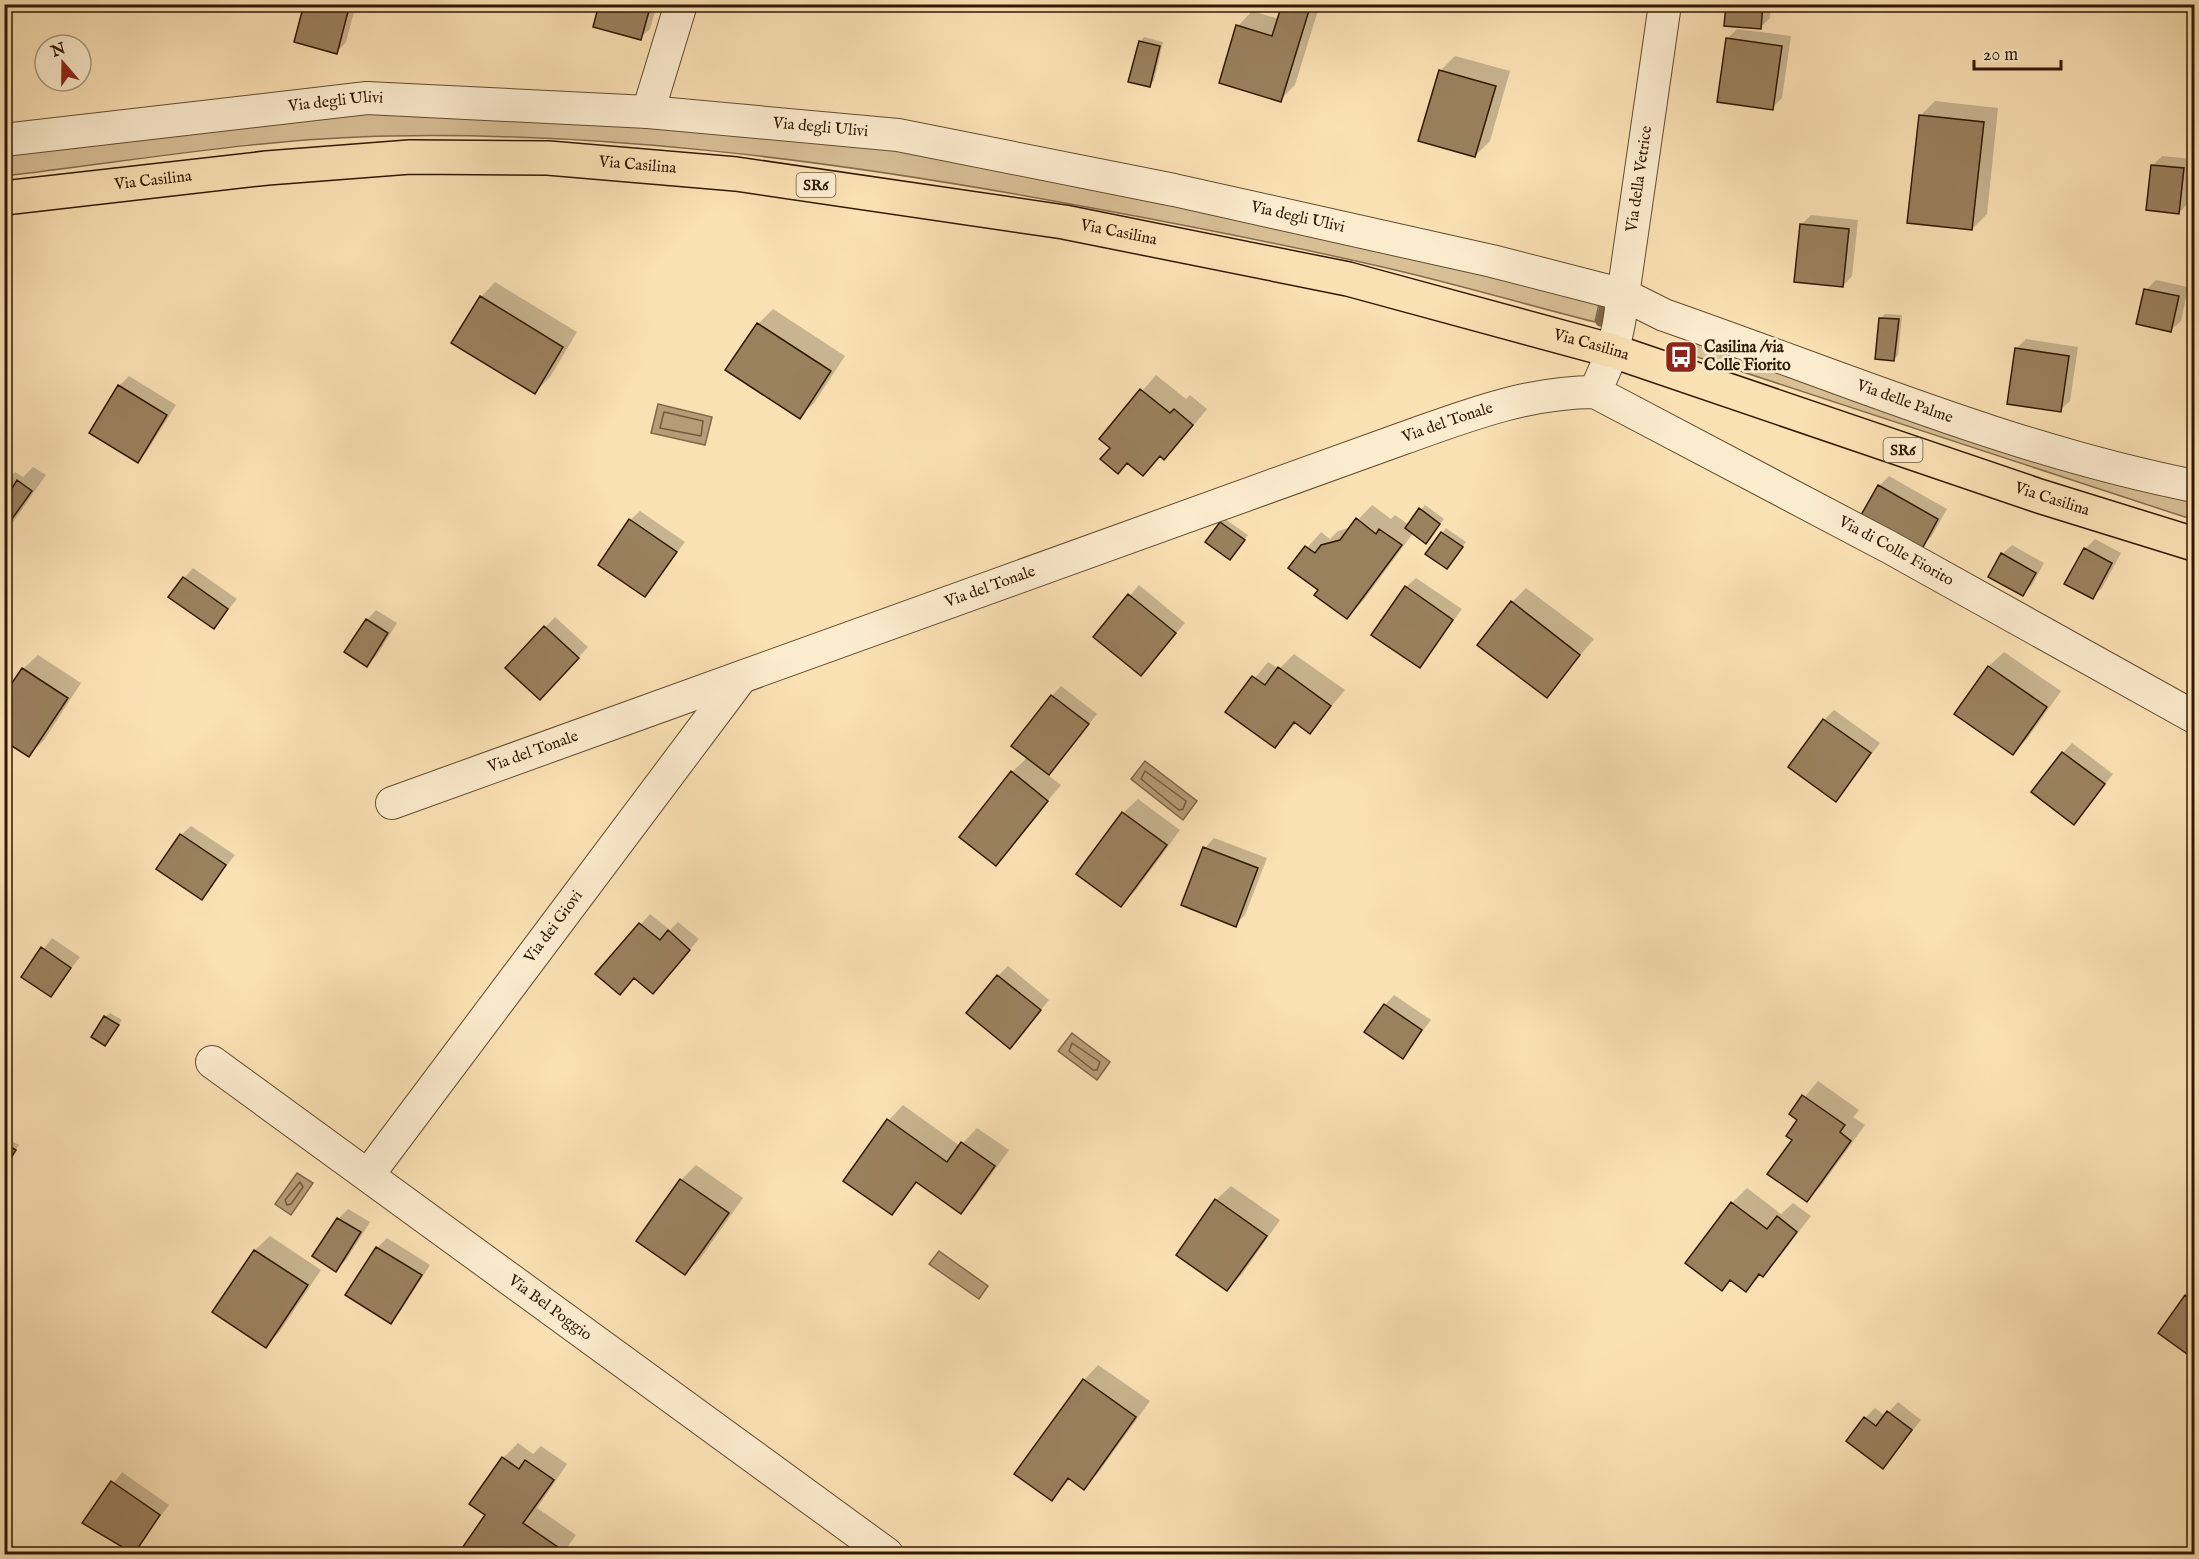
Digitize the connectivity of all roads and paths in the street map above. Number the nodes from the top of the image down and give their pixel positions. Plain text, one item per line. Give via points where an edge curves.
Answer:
1 (681, 4) edge
2 (1665, 4) edge
3 (648, 112) junction
4 (4, 140) edge
5 (4, 198) edge
6 (1623, 295) junction
7 (1612, 351) junction
8 (1595, 392) junction
9 (2194, 486) edge
10 (2194, 544) edge
11 (740, 679) junction
12 (2194, 717) edge
13 (392, 803) dead end
14 (212, 1062) dead end
15 (368, 1175) junction
16 (887, 1554) edge

1 - 3 street
2 - 6 street, Via della Vetrice
3 - 4 street, Via degli Ulivi via 367,98
3 - 6 street, Via degli Ulivi via 898,135 1174,190 1492,261
5 - 7 main road, Via Casilina / SR6 via 267,168 410,158 548,158 736,174 1064,222 1326,274
6 - 7 street, Via della Vetrice
6 - 9 street, Via delle Palme via 1664,315 2025,443
7 - 8 street, Via della Vetrice
7 - 10 main road, Via Casilina / SR6
8 - 11 street, Via del Tonale via 1533,397 1436,427
8 - 12 street, Via di Colle Fiorito via 1889,547
11 - 13 street, Via del Tonale
11 - 15 street, Via dei Giovi
14 - 15 street, Via Bel Poggio
15 - 16 street, Via Bel Poggio

